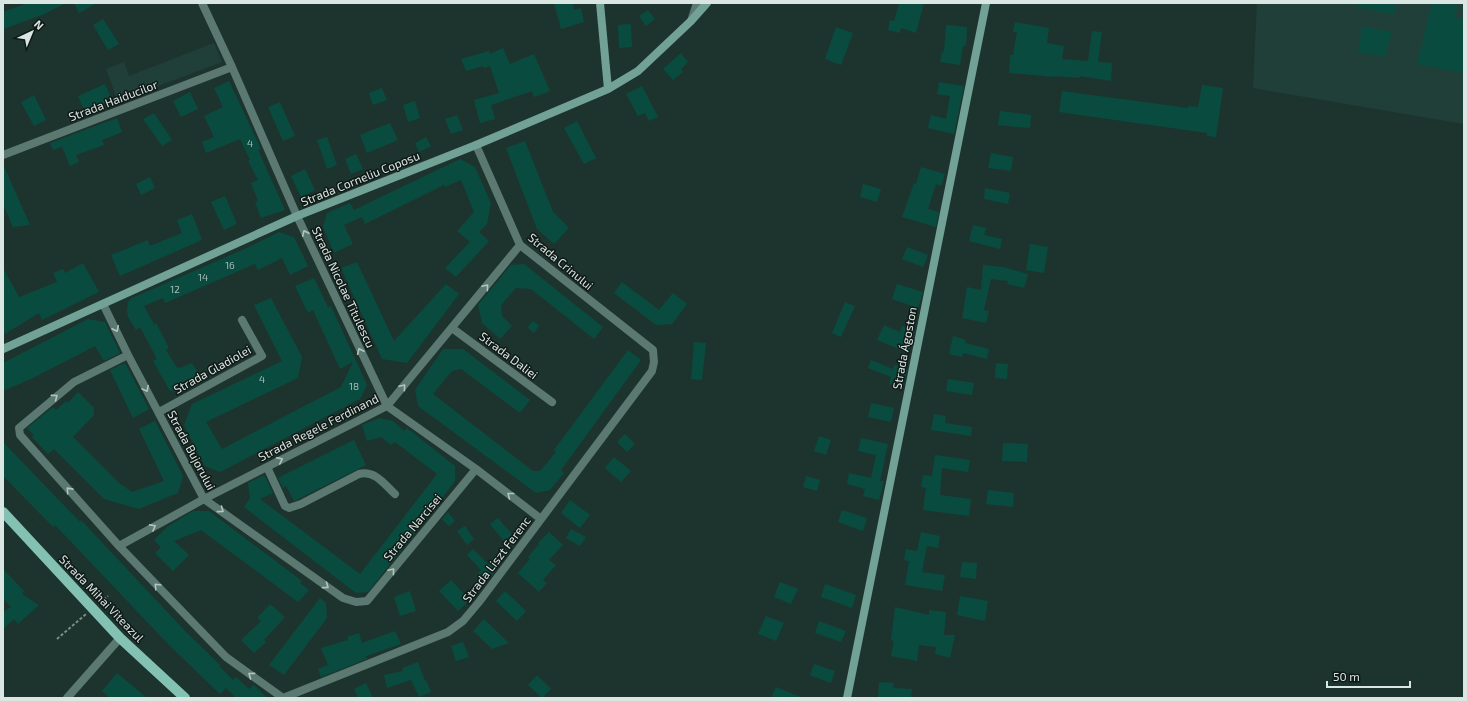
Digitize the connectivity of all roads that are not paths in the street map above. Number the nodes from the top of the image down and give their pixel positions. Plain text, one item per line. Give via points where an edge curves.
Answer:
1 (202, 3) edge
2 (600, 3) edge
3 (697, 3) edge
4 (707, 3) edge
5 (986, 3) edge
6 (691, 21) junction
7 (232, 67) junction
8 (608, 88) junction
9 (476, 144) junction
10 (3, 155) edge
11 (297, 216) junction
12 (520, 246) junction
13 (103, 304) junction
14 (242, 320) dead end
15 (452, 328) junction
16 (3, 349) edge
17 (653, 350) joint
18 (128, 355) junction
19 (552, 402) dead end
20 (387, 406) junction
21 (159, 412) junction
22 (268, 467) junction
23 (476, 469) junction
24 (395, 494) dead end
25 (204, 499) junction
26 (3, 512) edge
27 (541, 519) junction
28 (119, 546) junction
29 (367, 601) joint
30 (120, 638) junction
31 (66, 698) edge
32 (185, 698) edge
33 (283, 698) edge
34 (847, 698) edge

1 - 7 street, Strada Nicolae Titulescu
2 - 8 street
3 - 6 street
4 - 6 street, Strada Corneliu Coposu
5 - 34 street, Strada Ágoston
6 - 8 street, Strada Corneliu Coposu via 638,71
7 - 10 street, Strada Haiducilor
7 - 11 street, Strada Nicolae Titulescu
8 - 9 street, Strada Corneliu Coposu
9 - 11 street, Strada Corneliu Coposu
9 - 12 street, Strada Crinului
11 - 13 street, Strada Corneliu Coposu
20 -> 11 street, Strada Nicolae Titulescu
15 -> 12 street, Strada Regele Ferdinand
12 - 17 street, Strada Crinului
13 - 16 street, Strada Corneliu Coposu
13 -> 18 street, Strada Bujorului
14 - 21 street, Strada Gladiolei via 262,356
15 - 19 street, Strada Daliei
20 -> 15 street, Strada Regele Ferdinand
17 - 27 street, Strada Liszt Ferenc via 652,371
18 -> 21 street, Strada Bujorului
28 -> 18 street via 20,435 19,428 74,382
22 -> 20 street, Strada Regele Ferdinand
20 - 23 street, Strada Nicolae Titulescu
21 - 25 street, Strada Bujorului
22 - 24 street via 288,508 365,473 373,474
22 - 25 street, Strada Regele Ferdinand
27 -> 23 street, Strada Nicolae Titulescu
29 -> 23 street, Strada Narcisei
28 -> 25 street, Strada Regele Ferdinand
25 -> 29 street, Strada Bujorului via 343,598 356,602
26 - 30 main road, Strada Mihai Viteazul
27 - 33 street, Strada Liszt Ferenc via 479,602 463,621 448,632
33 -> 28 street via 226,657
30 - 31 street
30 - 32 main road, Strada Mihai Viteazul

